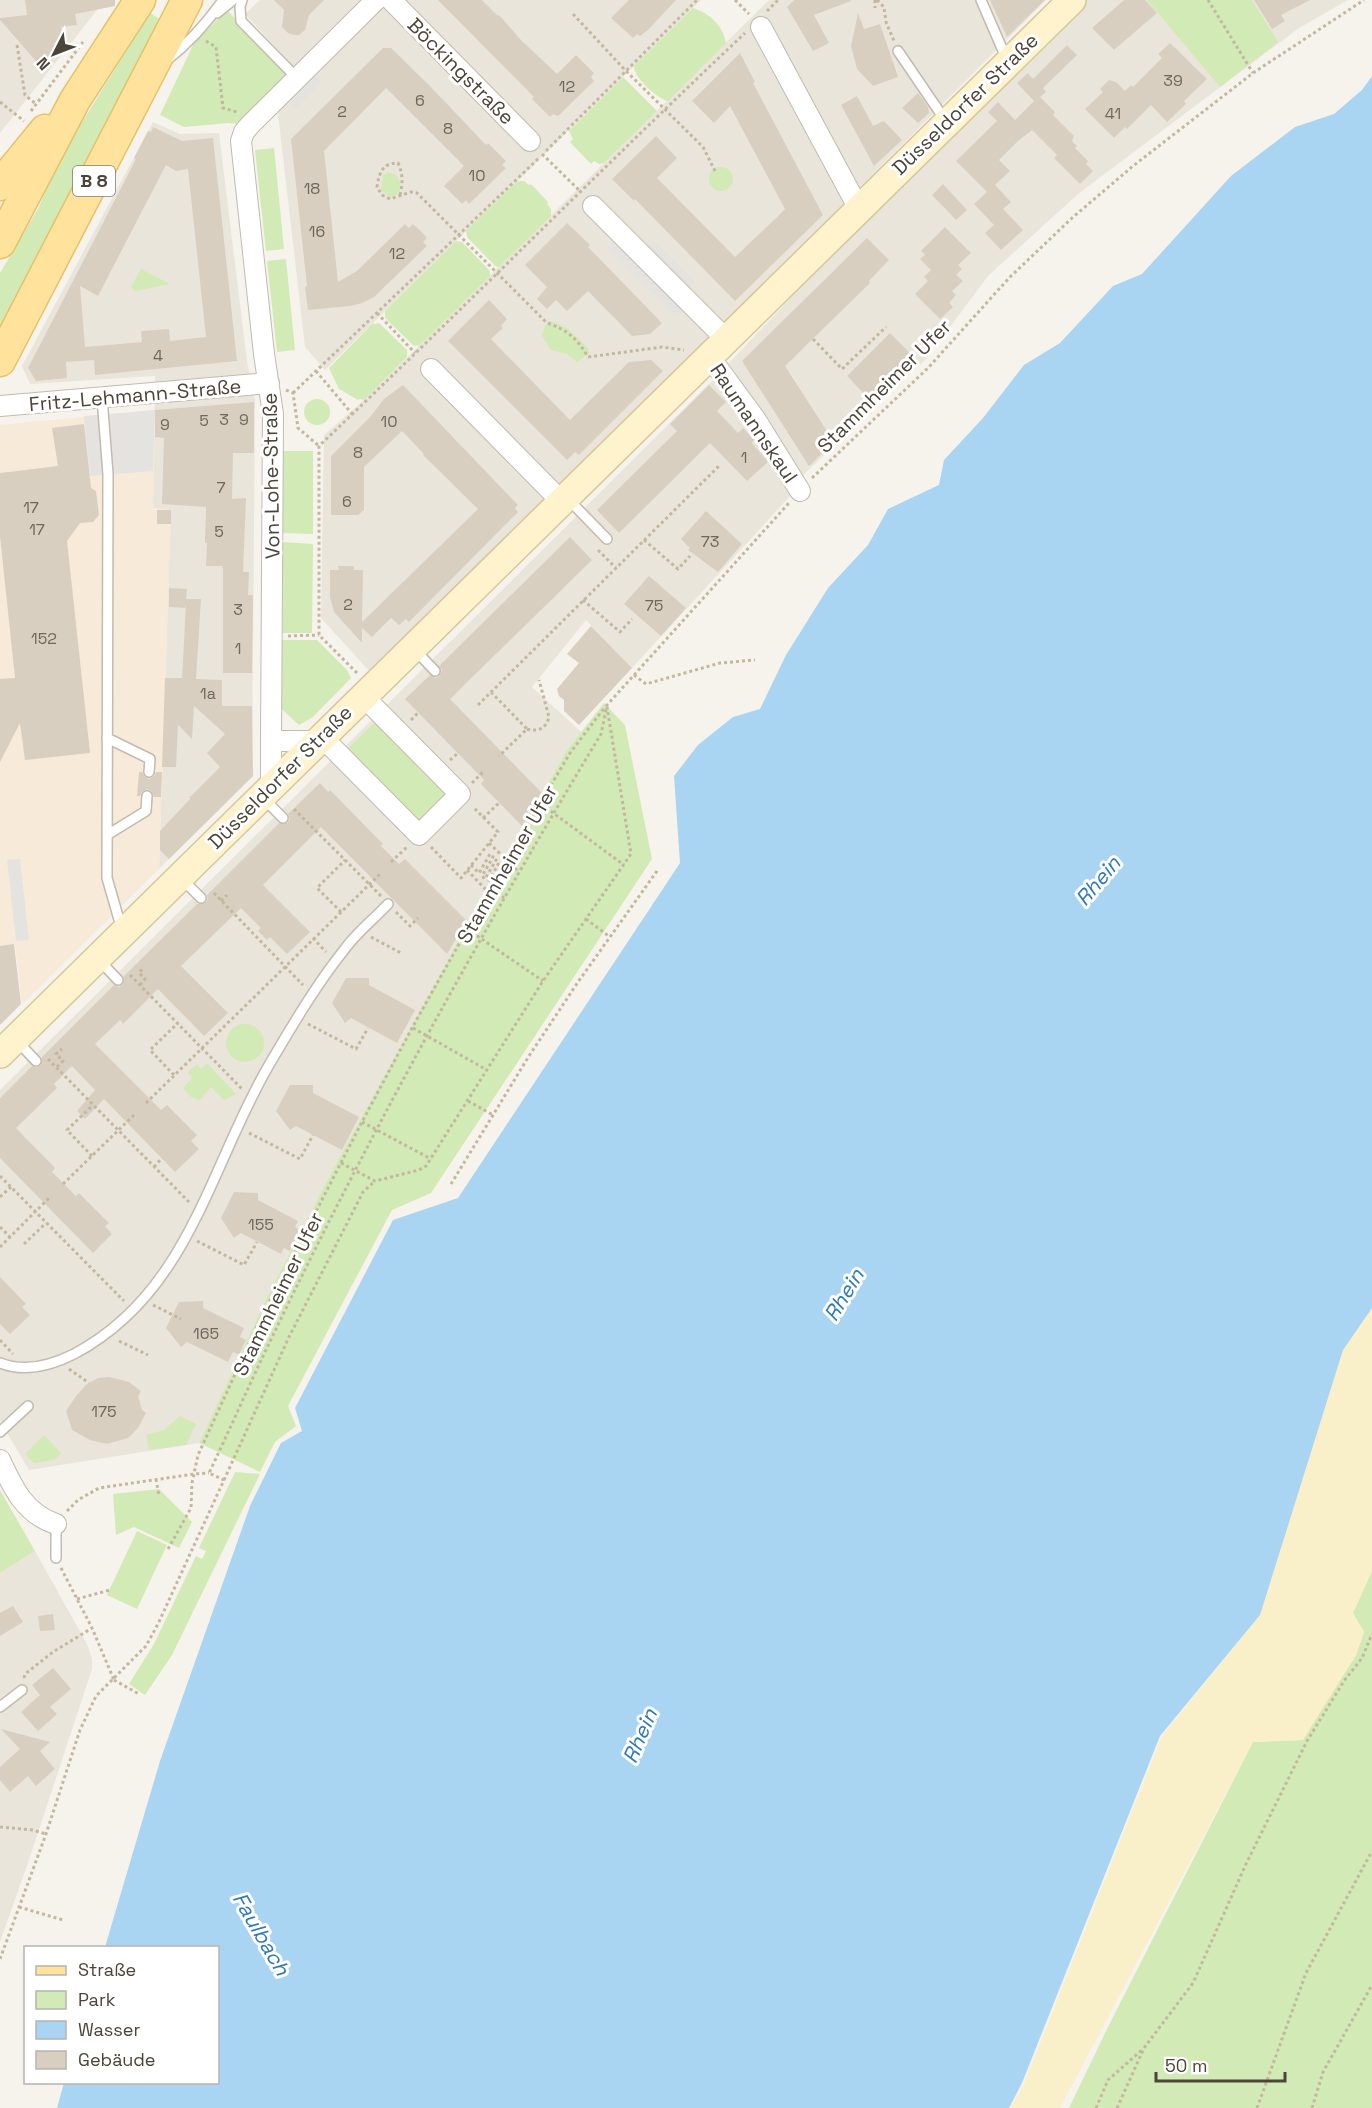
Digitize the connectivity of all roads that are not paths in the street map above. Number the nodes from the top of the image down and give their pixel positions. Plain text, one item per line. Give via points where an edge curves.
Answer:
1 (140, 0) edge
2 (187, 0) edge
3 (222, 0) edge
4 (233, 0) edge
5 (242, 0) edge
6 (376, 0) edge
7 (391, 0) edge
8 (981, 0) edge
9 (1072, 0) edge
10 (207, 23) junction
11 (758, 24) road end
12 (898, 51) road end
13 (1008, 62) junction
14 (150, 72) junction
15 (297, 78) junction
16 (75, 100) junction
17 (946, 122) junction
18 (536, 148) road end
19 (0, 185) edge
20 (587, 199) road end
21 (859, 208) junction
22 (0, 243) edge
23 (717, 347) junction
24 (0, 361) edge
25 (431, 369) road end
26 (269, 383) junction
27 (102, 398) junction
28 (0, 406) edge
29 (800, 491) road end
30 (563, 499) junction
31 (607, 539) dead end
32 (412, 648) junction
33 (435, 671) dead end
34 (368, 692) junction
35 (107, 738) junction
36 (320, 739) junction
37 (271, 741) junction
38 (149, 772) dead end
39 (266, 791) junction
40 (147, 796) dead end
41 (283, 818) dead end
42 (107, 835) junction
43 (180, 877) junction
44 (201, 898) dead end
45 (388, 904) road end
46 (123, 933) junction
47 (97, 958) junction
48 (118, 980) dead end
49 (8, 1047) edge
50 (36, 1061) dead end
51 (0, 1363) edge
52 (28, 1407) dead end
53 (0, 1432) edge
54 (0, 1460) edge
55 (56, 1524) joint
56 (56, 1558) road end
57 (21, 1690) dead end
58 (0, 1707) edge

1 - 16 main road, B 8
2 - 14 main road, B 8
3 - 10 lane
4 - 10 lane
5 - 15 lane via 241,21
6 - 15 street
7 - 18 street, Böckingstraße
8 - 13 lane
9 - 13 street, Düsseldorfer Straße
10 - 14 lane
11 - 21 street
12 - 17 lane
13 - 17 street, Düsseldorfer Straße
14 - 24 main road, B 8
15 - 26 street, Von-Lohe-Straße via 244,132 241,141
16 - 19 main road via 32,128
16 - 22 main road, B 8
17 - 21 street, Düsseldorfer Straße
20 - 23 street
21 - 23 street, Düsseldorfer Straße
23 - 29 street, Raumannskaul
23 - 30 street, Düsseldorfer Straße
25 - 30 street
26 - 27 street, Fritz-Lehmann-Straße
26 - 37 street, Von-Lohe-Straße via 273,414
27 - 28 street, Fritz-Lehmann-Straße
27 - 35 lane via 108,474
30 - 31 lane
30 - 32 street, Düsseldorfer Straße
32 - 33 lane
32 - 34 street, Düsseldorfer Straße
34 - 36 street, Düsseldorfer Straße
34 - 36 street via 460,795 419,835
35 - 38 lane via 150,759
35 - 42 lane
36 - 37 street
36 - 39 street, Düsseldorfer Straße
37 - 39 street, Von-Lohe-Straße
39 - 41 lane
39 - 43 street, Düsseldorfer Straße
40 - 42 lane via 146,811
42 - 46 lane via 107,878
43 - 44 lane
43 - 46 street, Düsseldorfer Straße
45 - 51 lane via 344,949 298,1019 251,1098 188,1236 160,1281 134,1310 86,1348 48,1365 26,1368
46 - 47 street, Düsseldorfer Straße
47 - 48 lane
47 - 49 street, Düsseldorfer Straße
49 - 50 lane
52 - 53 lane
54 - 55 street via 24,1503 41,1518
55 - 56 lane
57 - 58 lane

